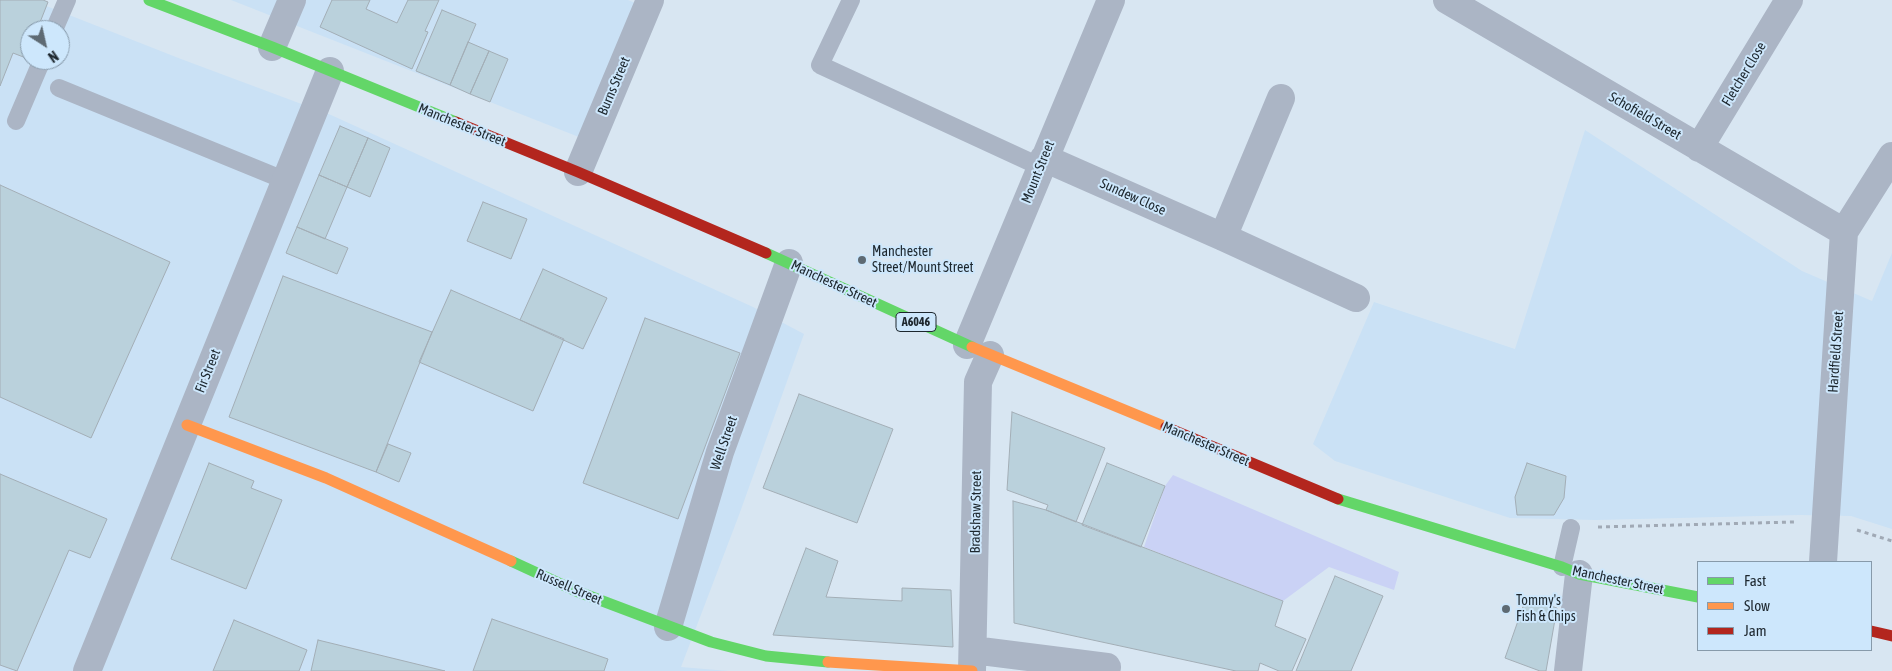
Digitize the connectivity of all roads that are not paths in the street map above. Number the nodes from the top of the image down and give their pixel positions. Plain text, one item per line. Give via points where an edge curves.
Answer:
1 (67, 0) edge
2 (149, 0) edge
3 (292, 0) edge
4 (650, 0) edge
5 (851, 0) edge
6 (1111, 0) edge
7 (1447, 0) edge
8 (1789, 0) edge
9 (58, 20) edge
10 (272, 47) junction
11 (38, 70) edge
12 (330, 71) junction
13 (59, 88) dead end
14 (1281, 98) dead end
15 (16, 121) dead end
16 (1699, 148) junction
17 (1892, 156) edge
18 (1042, 162) junction
19 (578, 172) junction
20 (284, 180) junction
21 (1844, 232) junction
22 (1222, 236) junction
23 (789, 262) junction
24 (1356, 298) dead end
25 (978, 350) junction
26 (187, 425) junction
27 (1571, 528) road end
28 (1822, 561) edge
29 (1570, 570) junction
30 (1697, 597) edge
31 (668, 627) junction
32 (1872, 631) edge
33 (1892, 636) edge
34 (973, 664) edge
35 (1107, 667) dead end
36 (87, 671) edge
37 (1568, 671) edge

1 - 9 lane
2 - 10 main road, Manchester Street / A6046
3 - 10 street
4 - 19 street, Burns Street
5 - 18 lane via 820,65
6 - 18 street, Mount Street
7 - 16 street, Schofield Street
8 - 16 street, Fletcher Close
10 - 12 main road, Manchester Street / A6046
11 - 15 lane
12 - 19 main road, Manchester Street / A6046
12 - 20 street, Fir Street
13 - 20 lane
14 - 22 street
16 - 21 street, Schofield Street
17 - 21 street, Hardfield Street
18 - 22 street, Sundew Close
18 - 25 street, Mount Street
19 - 23 main road, Manchester Street / A6046
20 - 26 street, Fir Street
21 - 28 street, Hardfield Street
22 - 24 street, Sundew Close
23 - 25 main road, Manchester Street / A6046
23 - 31 street, Well Street via 720,452
25 - 29 main road, Manchester Street / A6046 via 1348,503
25 - 34 street, Bradshaw Street
26 - 31 main road, Russell Street via 326,478 576,591
26 - 36 street, Fir Street
27 - 29 lane
29 - 30 main road, Manchester Street / A6046
29 - 37 street
31 - 34 main road, Russell Street via 766,656 822,662
32 - 33 main road
34 - 35 street, Russell Street

